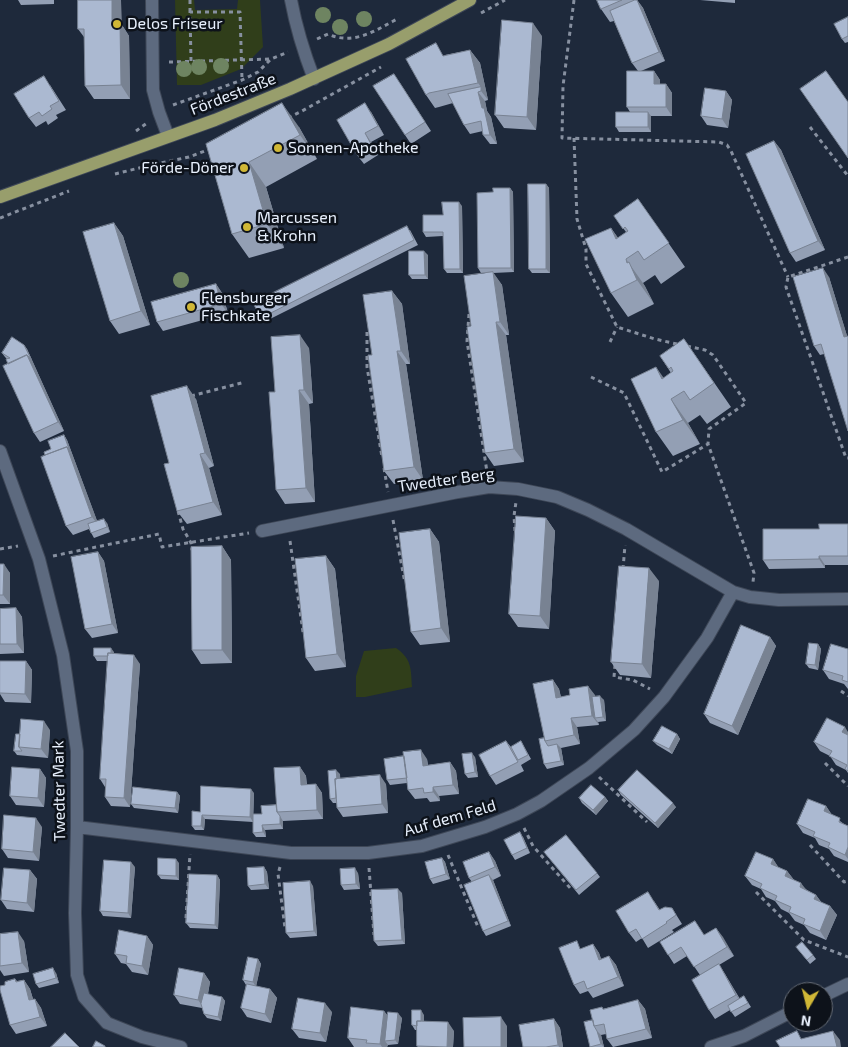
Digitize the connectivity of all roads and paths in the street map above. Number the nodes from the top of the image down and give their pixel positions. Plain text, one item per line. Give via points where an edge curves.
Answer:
1 (152, 0) edge
2 (190, 0) edge
3 (291, 0) edge
4 (470, 0) edge
5 (574, 0) edge
6 (190, 12) junction
7 (401, 18) dead end
8 (302, 46) junction
9 (271, 59) junction
10 (241, 60) junction
11 (191, 61) junction
12 (388, 63) dead end
13 (170, 70) dead end
14 (314, 79) junction
15 (242, 80) junction
16 (174, 98) dead end
17 (178, 102) junction
18 (160, 114) junction
19 (284, 119) edge
20 (810, 128) dead end
21 (168, 136) junction
22 (574, 138) junction
23 (215, 148) edge
24 (110, 176) dead end
25 (848, 176) edge
26 (70, 191) dead end
27 (0, 197) edge
28 (0, 218) edge
29 (848, 256) edge
30 (788, 277) junction
31 (468, 306) edge
32 (617, 327) junction
33 (367, 332) edge
34 (610, 342) dead end
35 (591, 377) dead end
36 (245, 382) dead end
37 (184, 398) edge
38 (708, 444) junction
39 (0, 450) edge
40 (848, 458) edge
41 (383, 459) edge
42 (384, 468) edge
43 (489, 487) junction
44 (518, 489) junction
45 (176, 504) edge
46 (390, 505) junction
47 (288, 526) junction
48 (626, 529) junction
49 (262, 531) joint
50 (515, 533) edge
51 (191, 543) junction
52 (192, 551) edge
53 (39, 558) junction
54 (623, 569) edge
55 (406, 588) edge
56 (733, 592) junction
57 (750, 597) junction
58 (848, 599) edge
59 (304, 637) edge
60 (616, 657) edge
61 (650, 689) dead end
62 (841, 691) edge
63 (848, 696) edge
64 (825, 763) dead end
65 (590, 768) junction
66 (848, 786) edge
67 (516, 814) junction
68 (647, 822) edge
69 (77, 827) junction
70 (443, 840) junction
71 (191, 841) junction
72 (810, 845) dead end
73 (291, 853) junction
74 (368, 853) junction
75 (848, 881) edge
76 (571, 889) edge
77 (756, 892) edge
78 (186, 918) edge
79 (478, 927) edge
80 (285, 928) edge
81 (374, 935) edge
82 (848, 957) edge
83 (848, 984) edge
84 (833, 991) edge
85 (783, 1017) edge
86 (745, 1042) edge
87 (181, 1047) edge
88 (711, 1047) edge

1 - 18 street via 154,90
2 - 6 path
3 - 8 street
4 - 14 main road, Fördestraße via 389,44
5 - 22 path via 563,86 562,138
6 - 10 path via 240,12
6 - 11 path
7 - 8 path via 366,35 337,39 328,34
8 - 9 path
8 - 14 street
9 - 10 path
9 - 15 path via 258,72
10 - 11 path
10 - 15 path
11 - 13 path via 170,62
12 - 19 path
14 - 21 main road, Fördestraße
15 - 17 path
16 - 17 path
17 - 18 path
18 - 21 street
20 - 25 path
21 - 27 main road, Fördestraße
22 - 30 path via 719,142 726,145
22 - 32 path via 577,219 586,249 586,264
23 - 24 path
26 - 28 path
29 - 30 path
30 - 40 path via 786,288
31 - 43 path via 467,341
32 - 34 path
32 - 38 path via 705,350 713,355 746,402 710,429
33 - 41 path via 367,366
35 - 38 path via 624,393 662,472
36 - 37 path
38 - 57 path via 754,573
39 - 53 street, Twedter Mark
42 - 46 path
43 - 44 street, Twedter Berg
43 - 46 street, Twedter Berg
44 - 48 street, Twedter Berg via 557,497
44 - 50 path
45 - 51 path
46 - 47 street, Twedter Berg
46 - 55 path
47 - 49 street, Twedter Berg
47 - 59 path
48 - 54 path
48 - 56 street, Twedter Berg
49 - 51 path
51 - 52 path
51 - 53 path via 162,547 159,534
53 - 69 street, Twedter Mark via 63,655 76,741
56 - 57 street, Twedter Berg
56 - 65 street, Auf dem Feld via 706,638 664,697 634,730
57 - 58 street, Twedter Berg
60 - 61 path via 614,677 633,680
62 - 63 path
64 - 66 path
65 - 67 street, Auf dem Feld
65 - 68 path
67 - 70 street, Auf dem Feld
67 - 76 path via 533,846
69 - 71 street, Auf dem Feld
69 - 87 street, Twedter Mark via 76,966 84,997 107,1023 142,1037
70 - 74 street, Auf dem Feld
70 - 79 path
71 - 73 street, Auf dem Feld
71 - 78 path
72 - 75 path via 844,882
73 - 74 street, Auf dem Feld
73 - 80 path via 278,874
74 - 81 path
77 - 82 path via 804,940
83 - 84 street
85 - 86 street
86 - 88 street

